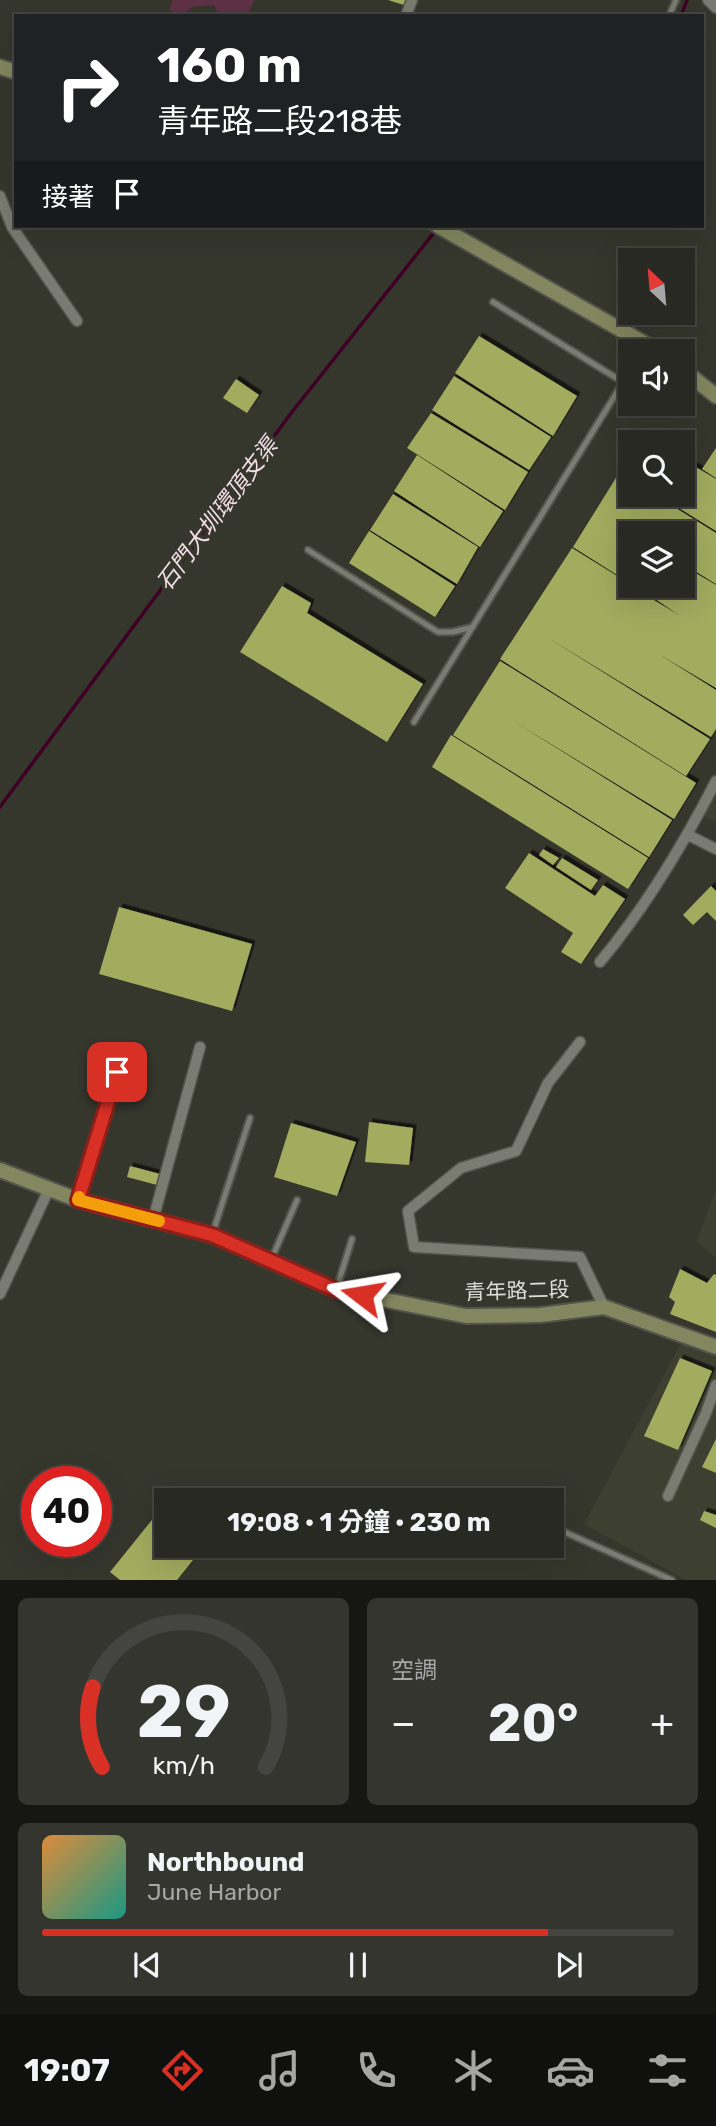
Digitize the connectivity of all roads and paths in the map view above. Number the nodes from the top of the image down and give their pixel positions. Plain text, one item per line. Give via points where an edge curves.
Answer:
1 (708, 0) edge
2 (716, 8) edge
3 (0, 196) edge
4 (441, 228) edge
5 (493, 302) dead end
6 (77, 321) dead end
7 (633, 339) edge
8 (618, 379) edge
9 (695, 379) edge
10 (618, 390) edge
11 (716, 396) edge
12 (308, 550) dead end
13 (473, 627) junction
14 (414, 722) dead end
15 (716, 780) edge
16 (688, 835) junction
17 (716, 849) edge
18 (600, 962) dead end
19 (580, 1042) dead end
20 (200, 1047) dead end
21 (117, 1072) dead end
22 (250, 1118) dead end
23 (0, 1170) edge
24 (49, 1189) junction
25 (78, 1200) junction
26 (297, 1200) dead end
27 (153, 1220) junction
28 (212, 1235) junction
29 (352, 1238) dead end
30 (271, 1261) junction
31 (336, 1290) junction
32 (0, 1294) edge
33 (604, 1307) junction
34 (716, 1347) edge
35 (716, 1385) edge
36 (668, 1496) dead end
37 (564, 1532) edge
38 (672, 1580) edge

1 - 2 street
3 - 6 street via 12,227
4 - 7 street
5 - 8 lane
9 - 11 street
10 - 13 lane
12 - 13 lane via 438,632
13 - 14 lane
15 - 16 street
16 - 17 street
16 - 18 street via 628,928
19 - 33 street via 548,1083 516,1152 461,1168 408,1211 414,1247 580,1257
20 - 27 street
21 - 25 lane
22 - 28 lane
23 - 24 street, 青年路二段
24 - 25 street, 青年路二段
24 - 32 street
25 - 27 street, 青年路二段
26 - 30 lane
27 - 28 street, 青年路二段
28 - 30 street, 青年路二段
29 - 31 lane
30 - 31 street, 青年路二段
31 - 33 street, 青年路二段 via 466,1316 540,1315
33 - 34 street, 青年路二段
35 - 36 street
37 - 38 lane

